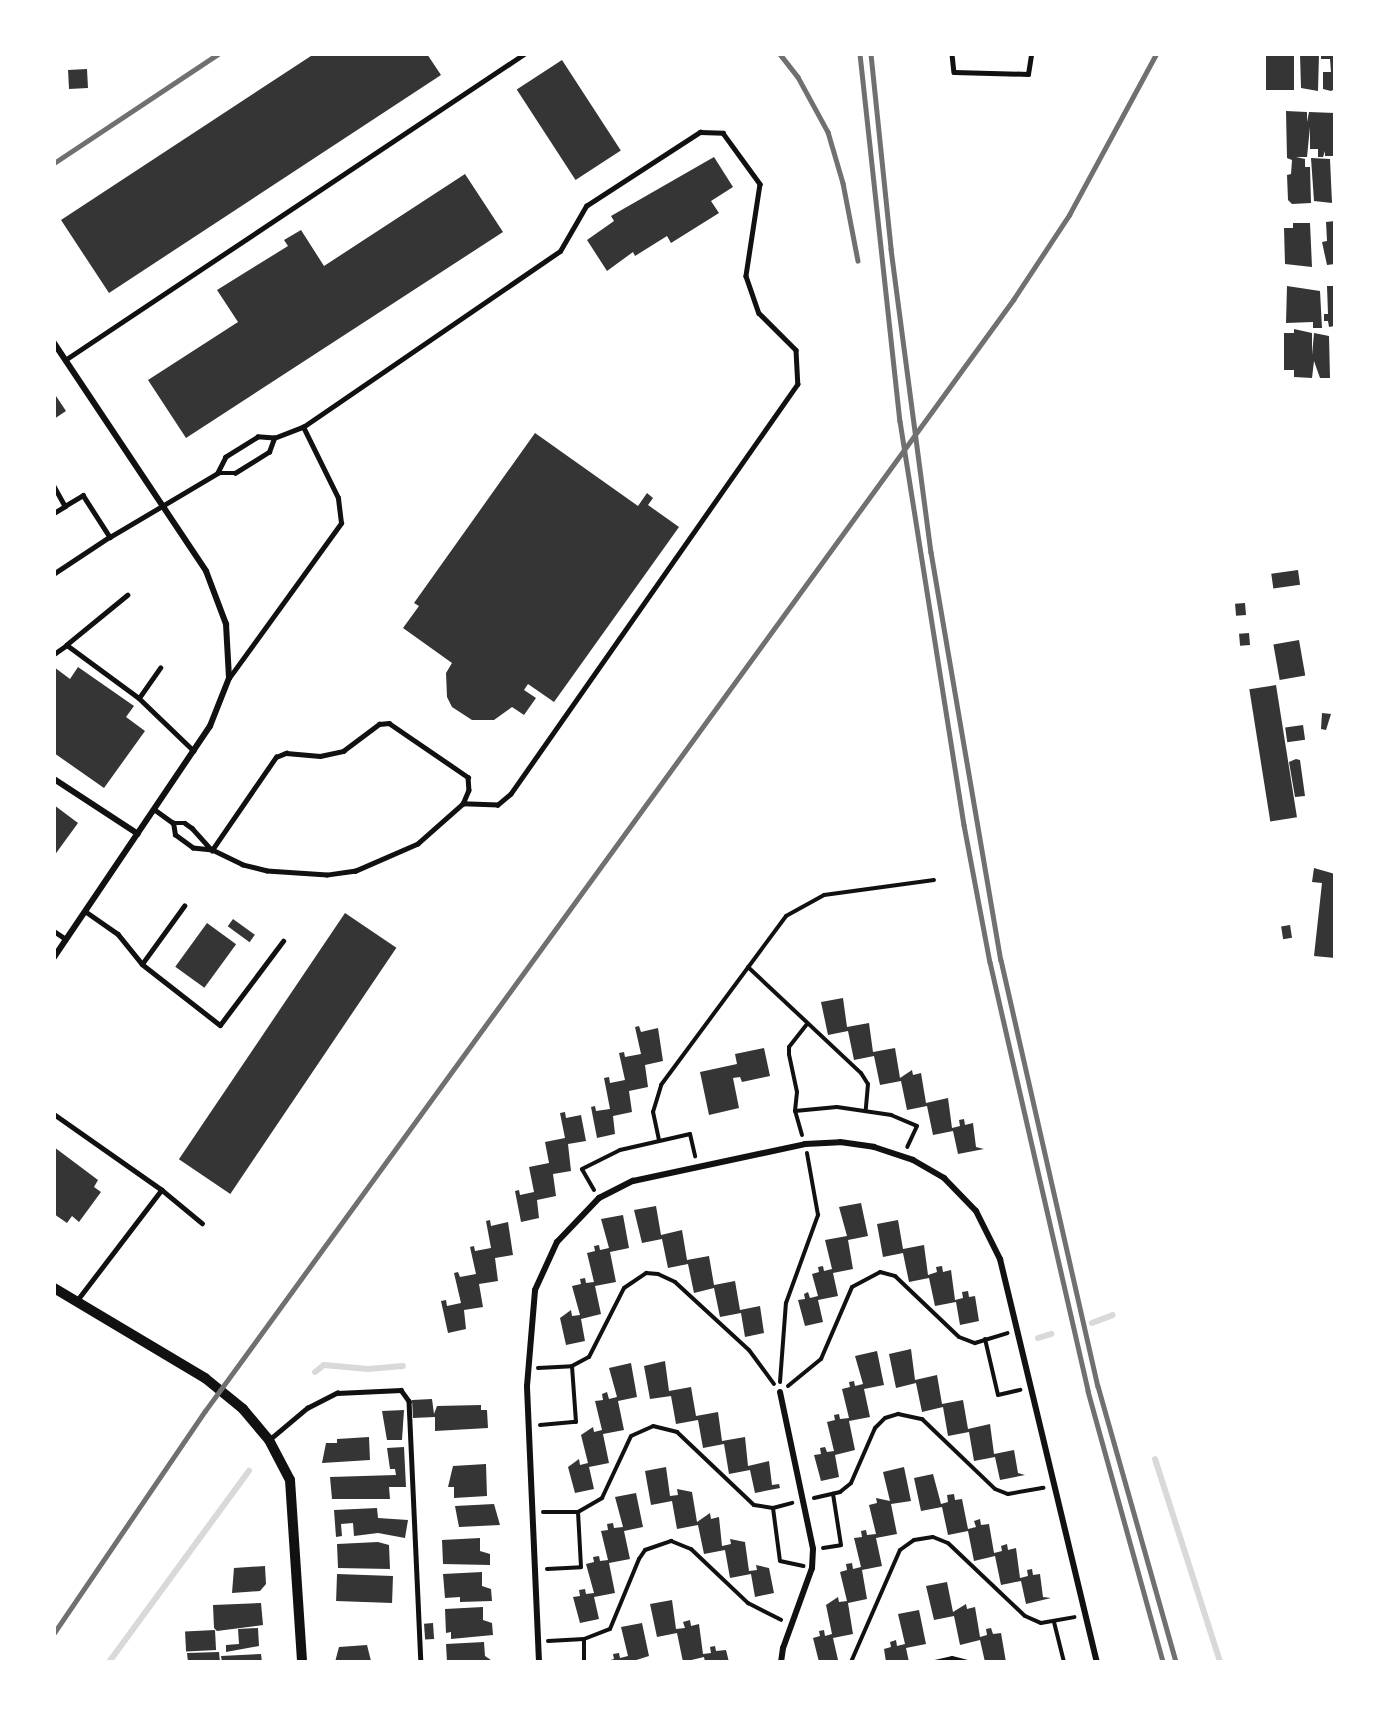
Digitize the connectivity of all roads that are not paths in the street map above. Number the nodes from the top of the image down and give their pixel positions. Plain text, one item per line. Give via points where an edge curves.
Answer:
1 (524, 54) edge
2 (952, 54) edge
3 (1032, 54) edge
4 (54, 343) edge
5 (65, 360) junction
6 (303, 427) junction
7 (274, 438) junction
8 (218, 473) junction
9 (54, 486) edge
10 (161, 504) junction
11 (65, 506) junction
12 (54, 513) edge
13 (110, 537) junction
14 (54, 574) edge
15 (128, 595) dead end
16 (67, 645) junction
17 (54, 654) edge
18 (160, 668) dead end
19 (229, 678) junction
20 (139, 698) junction
21 (194, 751) junction
22 (54, 778) edge
23 (462, 804) junction
24 (154, 809) junction
25 (173, 823) junction
26 (138, 834) junction
27 (212, 850) junction
28 (184, 906) dead end
29 (85, 911) junction
30 (54, 931) edge
31 (66, 939) junction
32 (283, 941) dead end
33 (54, 957) edge
34 (142, 964) junction
35 (54, 1114) edge
36 (162, 1190) junction
37 (202, 1223) dead end
38 (54, 1288) edge
39 (77, 1301) junction
40 (780, 1392) road end
41 (269, 1440) junction
42 (302, 1662) edge
43 (421, 1662) edge
44 (539, 1662) edge
45 (781, 1662) edge
46 (1097, 1662) edge

1 - 5 lane
2 - 3 lane via 954,72 1028,74
4 - 5 street
5 - 10 street
6 - 7 lane
6 - 19 lane via 338,498 341,523
6 - 23 lane via 561,251 586,207 700,132 723,133 759,184 746,276 759,313 796,350 798,384 511,794 498,805
7 - 8 lane via 258,437 226,457
7 - 8 lane via 269,452 235,473
8 - 10 lane
9 - 11 lane
10 - 13 lane
10 - 19 street via 206,571 226,624
11 - 12 lane
11 - 13 lane via 84,495
13 - 14 lane
15 - 16 lane
16 - 17 lane
16 - 20 lane
18 - 20 lane
19 - 21 street via 210,726
20 - 21 lane
21 - 24 street
22 - 26 street
23 - 27 lane via 418,844 356,871 318,875 267,871
23 - 27 lane via 469,790 468,777 389,723 378,724 343,751 276,757
24 - 25 lane
24 - 26 street
25 - 27 lane via 192,828
25 - 27 lane via 175,836 193,848
26 - 29 street
28 - 34 lane
29 - 31 street
29 - 34 lane via 118,934
30 - 31 lane
31 - 33 street
32 - 34 lane via 220,1025
35 - 36 lane
36 - 37 lane
36 - 39 lane
38 - 39 street
39 - 41 street via 205,1378 243,1409
40 - 45 street via 813,1549 812,1568 790,1624
41 - 42 street via 290,1480
41 - 43 lane via 307,1408 337,1393 401,1390 410,1401
44 - 46 street via 527,1386 536,1290 557,1242 598,1198 633,1181 806,1144 840,1142 902,1155 944,1178 976,1211 1000,1259

